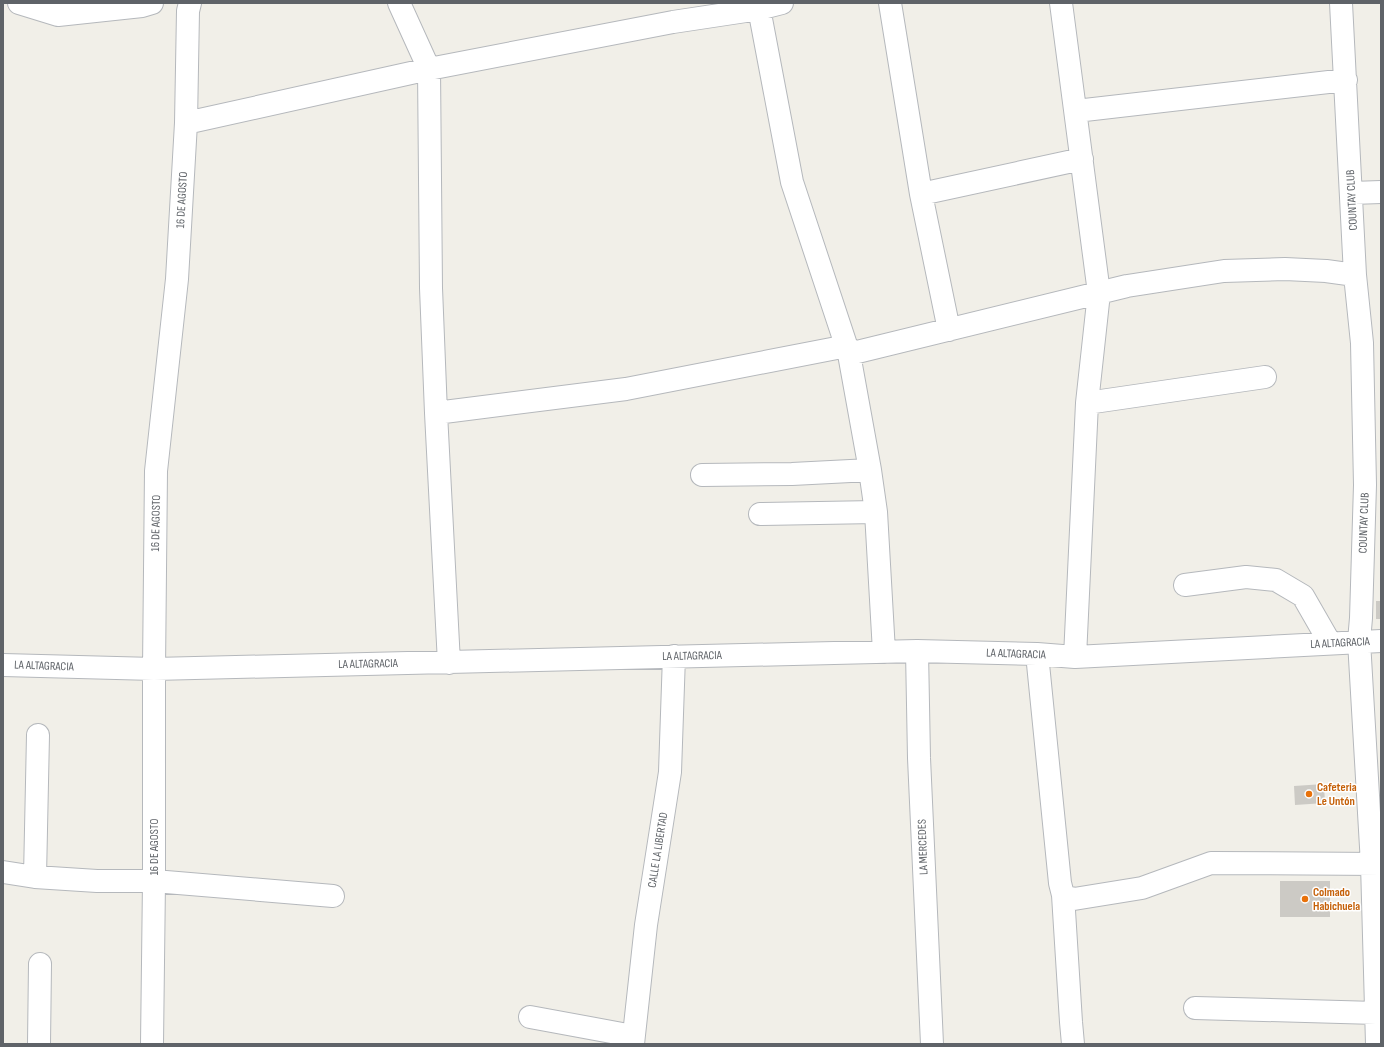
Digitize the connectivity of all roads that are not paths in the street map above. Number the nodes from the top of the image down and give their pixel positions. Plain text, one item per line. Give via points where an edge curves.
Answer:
1 (19, 3) edge
2 (152, 3) edge
3 (190, 3) edge
4 (399, 3) edge
5 (782, 3) edge
6 (890, 3) edge
7 (1060, 3) edge
8 (1341, 3) edge
9 (758, 6) edge
10 (429, 70) junction
11 (1346, 80) junction
12 (1076, 111) junction
13 (186, 123) junction
14 (1082, 159) junction
15 (1381, 192) edge
16 (1352, 193) junction
17 (921, 194) junction
18 (1355, 275) junction
19 (1099, 293) junction
20 (949, 330) junction
21 (1371, 343) edge
22 (848, 350) junction
23 (1265, 377) dead end
24 (1087, 404) junction
25 (436, 413) junction
26 (870, 470) junction
27 (702, 475) dead end
28 (1373, 484) edge
29 (876, 512) junction
30 (760, 514) dead end
31 (1186, 585) dead end
32 (1359, 641) junction
33 (1381, 641) edge
34 (1330, 643) junction
35 (917, 651) junction
36 (884, 652) junction
37 (1037, 654) junction
38 (674, 656) junction
39 (1075, 657) junction
40 (448, 663) junction
41 (3, 665) edge
42 (154, 669) junction
43 (38, 735) dead end
44 (1376, 864) edge
45 (3, 872) edge
46 (36, 877) junction
47 (154, 881) junction
48 (1063, 895) junction
49 (332, 896) dead end
50 (40, 964) dead end
51 (1195, 1008) dead end
52 (1376, 1013) junction
53 (530, 1017) dead end
54 (1378, 1038) edge
55 (633, 1040) edge
56 (39, 1044) edge
57 (152, 1044) edge
58 (932, 1044) edge
59 (1073, 1044) edge

1 - 2 street via 58,15
3 - 13 street, 16 DE AGOSTO
4 - 10 street
5 - 9 street
6 - 17 street
7 - 12 street
8 - 11 street, COUNTAY CLUB
9 - 10 street
9 - 22 street via 792,182
10 - 13 street
10 - 25 street via 431,288
11 - 12 street
11 - 16 street, COUNTAY CLUB
12 - 14 street
13 - 42 street, 16 DE AGOSTO via 177,279 156,471
14 - 17 street
14 - 19 street
15 - 16 street
16 - 18 street, COUNTAY CLUB
17 - 20 street
18 - 19 street via 1285,269 1224,271 1127,286
18 - 21 street, COUNTAY CLUB
19 - 20 street
19 - 24 street
20 - 22 street
21 - 28 street, COUNTAY CLUB
22 - 25 street via 626,389
22 - 26 street
23 - 24 street
24 - 39 street
25 - 40 street
26 - 27 street
26 - 29 street
28 - 32 street, COUNTAY CLUB
29 - 30 street
29 - 36 street
31 - 34 street via 1246,577 1276,580 1303,596
32 - 33 street, LA ALTAGRACIA
32 - 34 street, LA ALTAGRACIA
32 - 44 street, COUNTAY CLUB
34 - 39 street, LA ALTAGRACIA
35 - 36 street, LA ALTAGRACIA
35 - 37 street, LA ALTAGRACIA
35 - 58 street, LA MERCEDES via 919,758
36 - 38 street, LA ALTAGRACIA
37 - 39 street, LA ALTAGRACIA
37 - 48 street
38 - 40 street, LA ALTAGRACIA
38 - 55 street, CALLE LA LIBERTAD via 670,772 646,925
40 - 42 street, LA ALTAGRACIA
41 - 42 street, LA ALTAGRACIA
42 - 47 street, 16 DE AGOSTO
43 - 46 street
44 - 48 street via 1211,863 1135,890 1074,899
44 - 52 street, COUNTAY CLUB
45 - 46 street
46 - 47 street
47 - 49 street
47 - 57 street, 16 DE AGOSTO
48 - 59 street
50 - 56 street
51 - 52 street
52 - 54 street, COUNTAY CLUB
53 - 55 street

